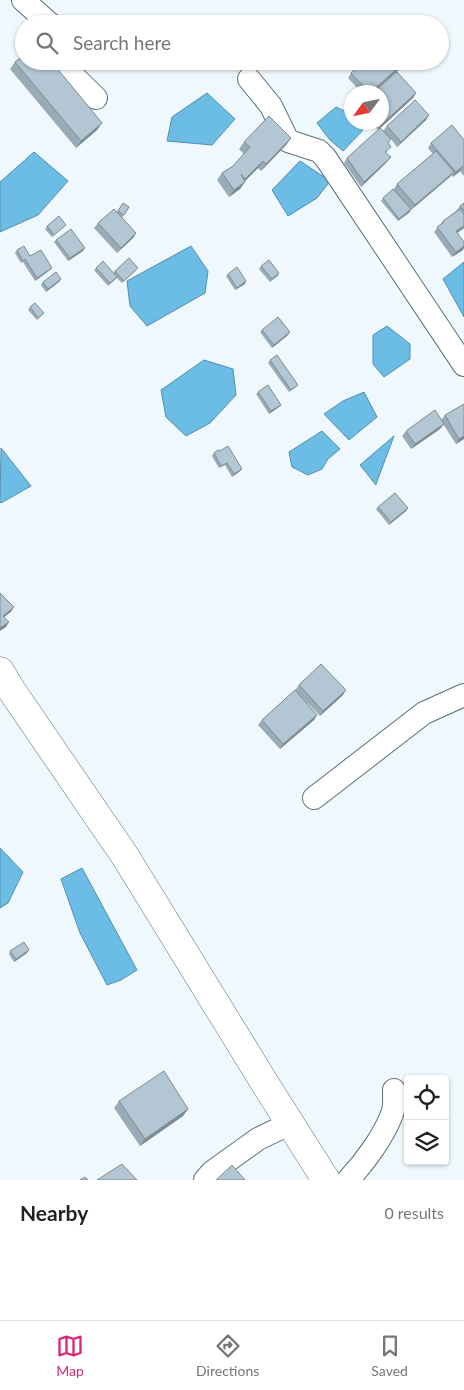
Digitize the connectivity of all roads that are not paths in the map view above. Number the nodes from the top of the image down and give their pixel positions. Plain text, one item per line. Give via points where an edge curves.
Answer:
1 (24, 0) edge
2 (40, 15) edge
3 (67, 70) edge
4 (249, 79) dead end
5 (96, 98) dead end
6 (464, 365) edge
7 (0, 671) edge
8 (464, 695) edge
9 (314, 798) dead end
10 (394, 1090) dead end
11 (291, 1123) junction
12 (205, 1180) edge
13 (326, 1180) edge
14 (348, 1180) edge

1 - 2 street
3 - 5 street
4 - 6 street via 271,106 288,141 319,151 325,157
7 - 11 main road via 125,856
8 - 9 street via 424,713
10 - 14 street via 393,1112 383,1132
11 - 12 street via 258,1139
11 - 13 main road

